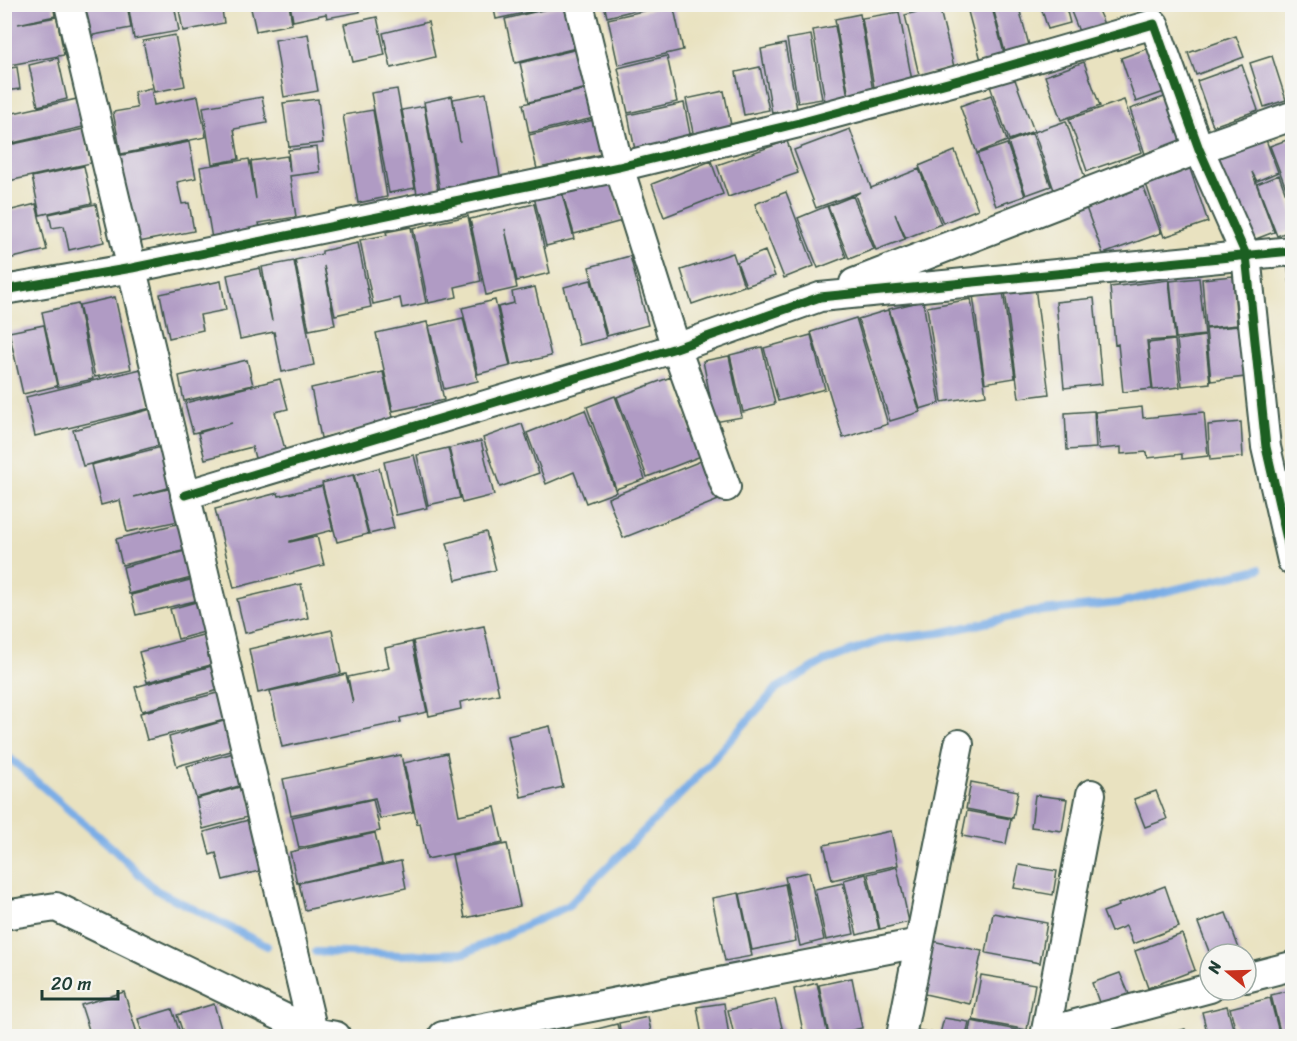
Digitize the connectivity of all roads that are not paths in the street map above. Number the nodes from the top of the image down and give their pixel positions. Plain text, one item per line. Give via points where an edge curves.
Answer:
1 (69, 4) edge
2 (579, 4) edge
3 (1293, 116) edge
4 (1199, 149) junction
5 (619, 166) junction
6 (1293, 251) edge
7 (1245, 255) junction
8 (132, 268) junction
9 (4, 290) edge
10 (820, 297) junction
11 (676, 348) junction
12 (726, 487) dead end
13 (186, 495) junction
14 (1293, 561) edge
15 (959, 744) dead end
16 (1091, 794) dead end
17 (4, 915) edge
18 (920, 943) junction
19 (1293, 966) edge
20 (1258, 975) edge
21 (1198, 991) edge
22 (488, 1031) edge
23 (1046, 1034) edge
24 (314, 1035) edge
25 (444, 1036) edge
26 (901, 1036) edge

1 - 8 street
2 - 5 street
3 - 4 street
4 - 5 street via 1154,24 799,123
4 - 7 street
4 - 10 street
5 - 8 street
5 - 11 street
6 - 7 street
7 - 10 street
7 - 14 street via 1266,447
8 - 9 street
8 - 13 street
10 - 11 street
11 - 12 street
11 - 13 street
13 - 24 street
15 - 18 street
16 - 23 street
17 - 24 street via 56,907
18 - 22 street
18 - 26 street
19 - 20 street
21 - 23 street
22 - 25 street

